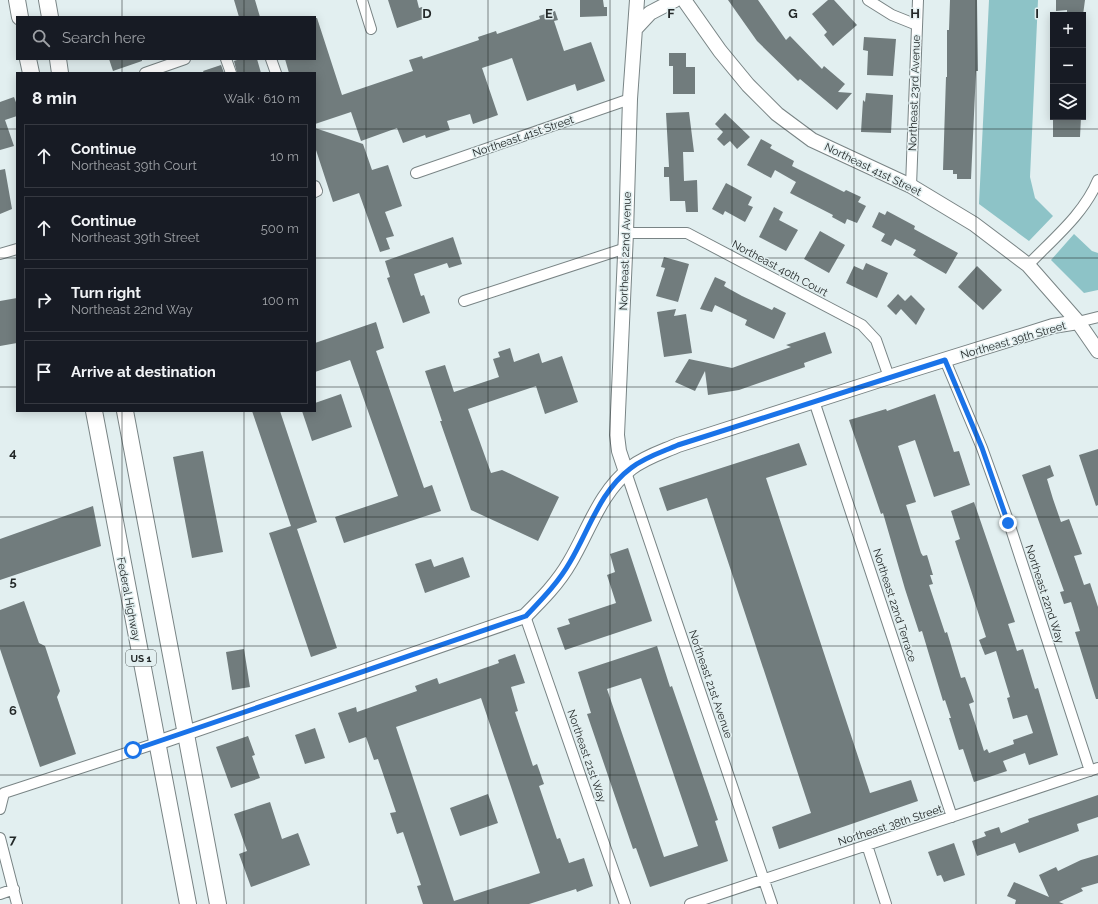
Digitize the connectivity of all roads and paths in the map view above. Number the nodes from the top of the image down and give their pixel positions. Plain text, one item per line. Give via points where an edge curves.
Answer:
1 (17, 0) edge
2 (47, 0) edge
3 (362, 0) edge
4 (638, 0) edge
5 (675, 0) edge
6 (684, 0) edge
7 (868, 0) edge
8 (918, 0) edge
9 (20, 16) edge
10 (50, 16) edge
11 (917, 25) junction
12 (636, 28) junction
13 (371, 29) dead end
14 (28, 60) edge
15 (58, 60) edge
16 (183, 60) edge
17 (226, 60) edge
18 (271, 60) edge
19 (158, 71) edge
20 (30, 72) edge
21 (60, 72) edge
22 (231, 72) edge
23 (276, 72) edge
24 (630, 99) junction
25 (416, 173) dead end
26 (1098, 180) edge
27 (911, 186) junction
28 (626, 233) junction
29 (626, 248) junction
30 (16, 249) edge
31 (0, 254) edge
32 (1028, 265) junction
33 (464, 301) dead end
34 (1098, 317) edge
35 (1078, 322) junction
36 (1098, 351) edge
37 (945, 360) junction
38 (889, 377) junction
39 (814, 401) junction
40 (94, 412) edge
41 (125, 412) edge
42 (626, 472) junction
43 (526, 616) junction
44 (186, 733) junction
45 (157, 743) junction
46 (1094, 770) edge
47 (2, 791) edge
48 (0, 808) edge
49 (952, 817) junction
50 (0, 838) edge
51 (867, 845) junction
52 (764, 880) junction
53 (14, 889) junction
54 (0, 894) edge
55 (17, 904) edge
56 (188, 904) edge
57 (218, 904) edge
58 (625, 904) edge
59 (690, 904) edge
60 (772, 904) edge
61 (886, 904) edge

1 - 9 main road
2 - 10 main road
3 - 13 street
4 - 12 street, Northeast 22nd Avenue
5 - 12 street via 650,13
6 - 27 street, Northeast 41st Street via 748,85 778,114 812,140
7 - 11 street via 892,15
8 - 11 street, Northeast 23rd Avenue
11 - 27 street, Northeast 23rd Avenue
12 - 24 street, Northeast 22nd Avenue
14 - 20 main road
15 - 21 main road
16 - 19 street
17 - 22 street
18 - 23 street
24 - 25 street, Northeast 41st Street
24 - 28 street, Northeast 22nd Avenue
26 - 32 street via 1090,197 1070,222
27 - 32 street, Northeast 41st Street via 974,224
28 - 29 street, Northeast 22nd Avenue
28 - 38 street, Northeast 40th Court via 687,233 862,324 876,340
29 - 33 street
29 - 42 street, Northeast 22nd Avenue via 617,435
30 - 31 street
32 - 35 street, Northeast 41st Street
34 - 35 street, Northeast 39th Street
35 - 36 street
35 - 37 street, Northeast 39th Street via 1053,326
37 - 38 street, Northeast 39th Street
37 - 46 street, Northeast 22nd Way via 985,456
38 - 39 street, Northeast 39th Street
39 - 42 street, Northeast 39th Street via 678,445 650,456
39 - 49 street, Northeast 22nd Terrace
40 - 45 main road, Federal Highway / US 1
41 - 44 main road, US 1
42 - 43 street, Northeast 39th Street via 602,500 559,579
42 - 52 street, Northeast 21st Avenue
43 - 44 street, Northeast 39th Street
43 - 58 street, Northeast 21st Way
44 - 45 street, Northeast 39th Street
44 - 57 main road, US 1
45 - 47 street
45 - 56 main road, Federal Highway / US 1
46 - 49 street, Northeast 38th Street
47 - 48 street
49 - 51 street, Northeast 38th Street
50 - 53 street
51 - 52 street, Northeast 38th Street
51 - 61 street
52 - 59 street, Northeast 38th Street
52 - 60 street, Northeast 21st Avenue
53 - 54 street
53 - 55 street

